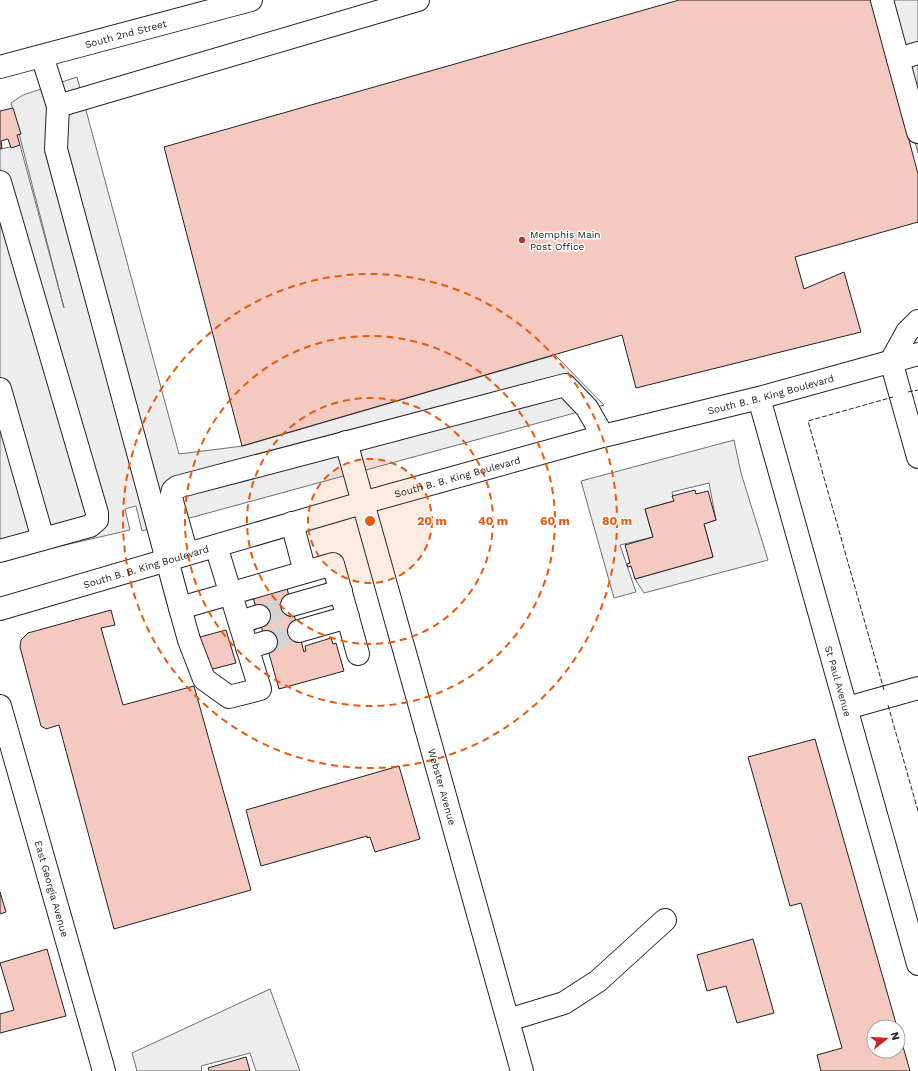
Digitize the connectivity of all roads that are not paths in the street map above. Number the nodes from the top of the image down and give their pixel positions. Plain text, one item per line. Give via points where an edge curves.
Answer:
1 (251, 0) edge
2 (418, 0) edge
3 (882, 0) edge
4 (224, 4) edge
5 (42, 56) junction
6 (908, 56) edge
7 (0, 67) edge
8 (58, 106) junction
9 (918, 132) edge
10 (0, 182) edge
11 (918, 321) edge
12 (918, 354) edge
13 (891, 361) junction
14 (0, 389) edge
15 (759, 398) junction
16 (603, 436) junction
17 (346, 442) junction
18 (918, 457) edge
19 (362, 503) junction
20 (292, 523) junction
21 (43, 539) junction
22 (216, 546) junction
23 (0, 551) edge
24 (178, 557) junction
25 (305, 572) junction
26 (340, 592) junction
27 (231, 593) junction
28 (292, 605) tunnel mouth
29 (180, 608) junction
30 (0, 609) edge
31 (348, 617) junction
32 (299, 632) tunnel mouth
33 (358, 654) dead end
34 (918, 688) edge
35 (0, 706) edge
36 (846, 708) junction
37 (665, 920) dead end
38 (918, 964) edge
39 (508, 1020) junction
40 (104, 1071) edge
41 (522, 1071) edge

1 - 4 street, South 2nd Street
2 - 8 street
3 - 6 street
4 - 5 street, South 2nd Street
5 - 7 street, South 2nd Street
5 - 8 street
6 - 9 street
8 - 24 street via 56,149
10 - 21 street via 97,513 97,520 90,526
11 - 13 street via 908,332
12 - 13 street, South B. B. King Boulevard
13 - 15 street, South B. B. King Boulevard
13 - 18 street
14 - 21 street
15 - 16 street, South B. B. King Boulevard
15 - 36 street, St Paul Avenue
16 - 17 street via 587,408 565,385
16 - 19 street, South B. B. King Boulevard
17 - 19 street, Webster Avenue
17 - 24 street via 177,487 173,490 171,498
19 - 20 street, South B. B. King Boulevard
19 - 39 street, Webster Avenue
20 - 22 street, South B. B. King Boulevard
20 - 25 street
21 - 23 street
22 - 24 street, South B. B. King Boulevard
22 - 27 street
24 - 29 street
24 - 30 street, South B. B. King Boulevard
25 - 26 street via 333,564
25 - 27 street
26 - 28 street
26 - 31 street
27 - 29 street
27 - 29 street via 249,619 256,645 260,688 229,697 204,679
31 - 32 street
31 - 33 street
34 - 36 street
35 - 40 street, East Georgia Avenue
36 - 38 street, St Paul Avenue
37 - 39 street via 598,981 564,1003
39 - 41 street, Webster Avenue

